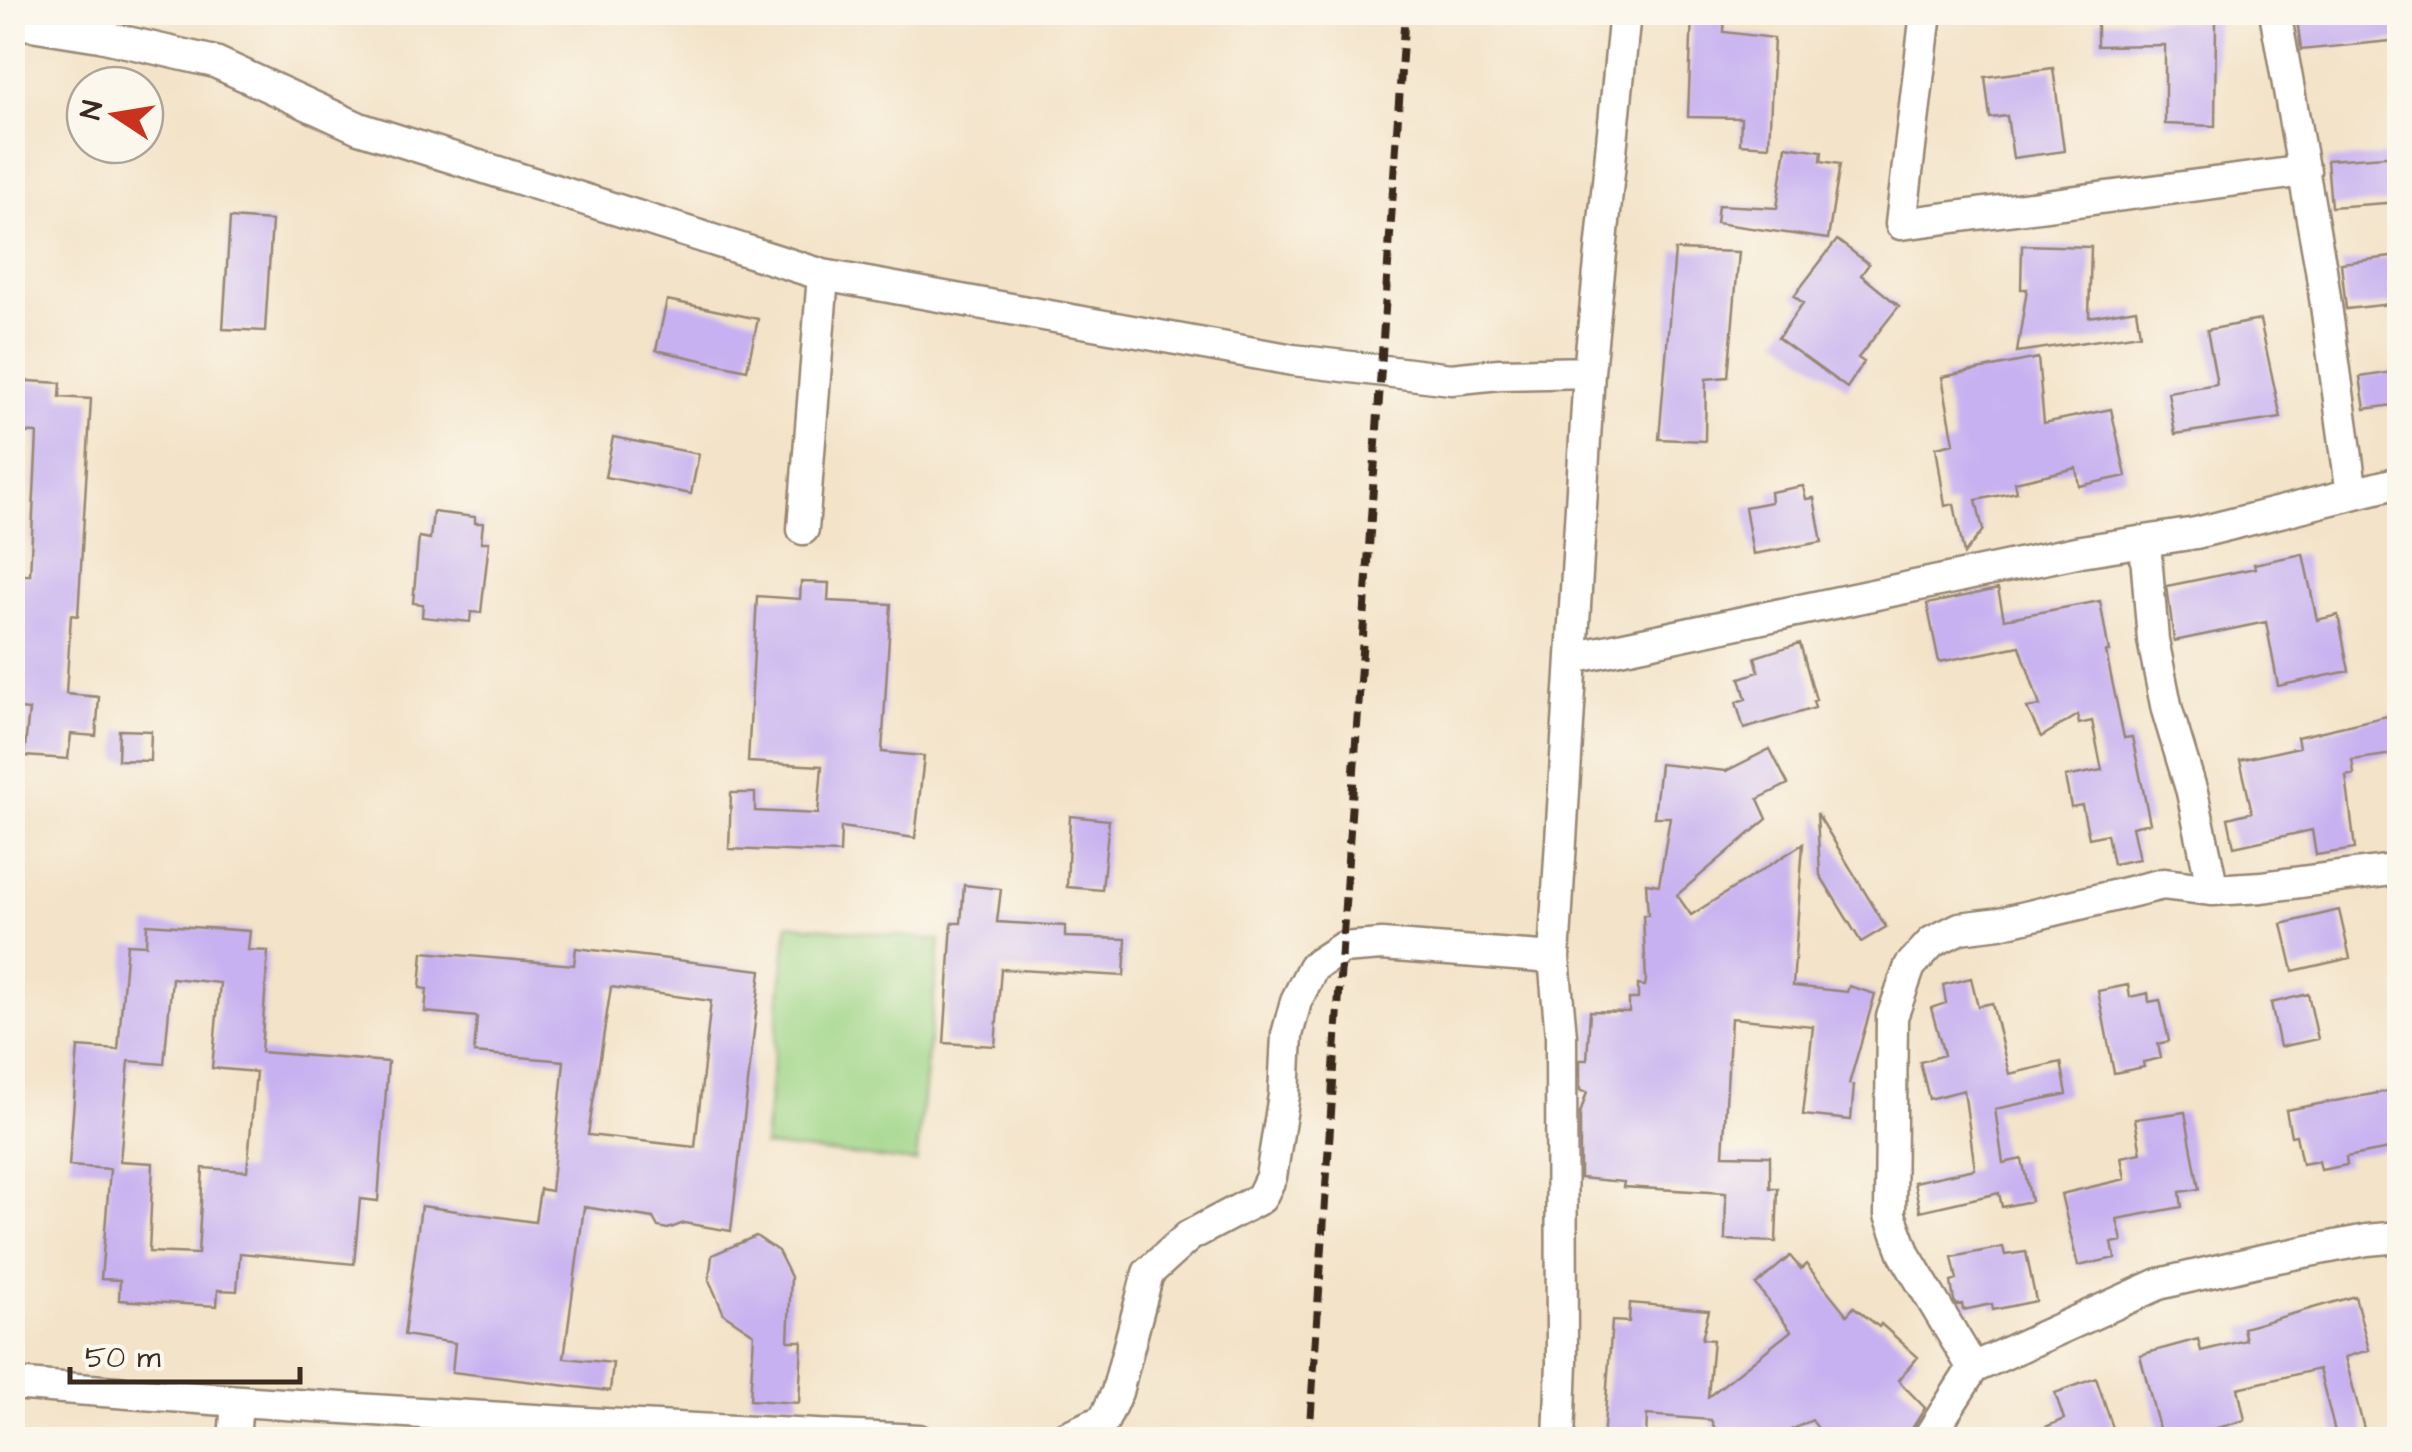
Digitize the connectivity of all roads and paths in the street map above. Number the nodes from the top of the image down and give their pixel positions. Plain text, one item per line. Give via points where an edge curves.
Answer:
1 (1624, 12) edge
2 (1926, 12) edge
3 (2274, 12) edge
4 (12, 22) edge
5 (2306, 171) junction
6 (824, 276) junction
7 (1590, 372) junction
8 (2400, 482) edge
9 (2352, 494) junction
10 (803, 529) dead end
11 (2146, 543) junction
12 (1572, 658) junction
13 (2400, 868) edge
14 (2213, 890) junction
15 (1554, 958) junction
16 (2400, 1237) edge
17 (1973, 1368) junction
18 (12, 1384) edge
19 (236, 1402) junction
20 (234, 1440) edge
21 (919, 1440) edge
22 (1059, 1440) edge
23 (1559, 1440) edge
24 (1928, 1440) edge

1 - 7 street
2 - 5 street via 1902,224
3 - 5 street
4 - 6 street via 214,62 359,128
5 - 9 street
6 - 7 street via 1293,360 1450,379
6 - 10 street
7 - 12 street
8 - 9 street
9 - 11 street
11 - 12 street
11 - 14 street via 2153,640
12 - 15 street
13 - 14 street
14 - 17 street via 2163,884 1960,928 1932,942 1910,966 1892,1017 1890,1215 1906,1255
15 - 22 street via 1382,945 1342,948 1313,967 1287,1035 1271,1176 1260,1198 1188,1236 1148,1273 1104,1420
15 - 23 street via 1562,1036
16 - 17 street via 2160,1284
17 - 24 street
18 - 19 street
19 - 20 street
19 - 21 street

